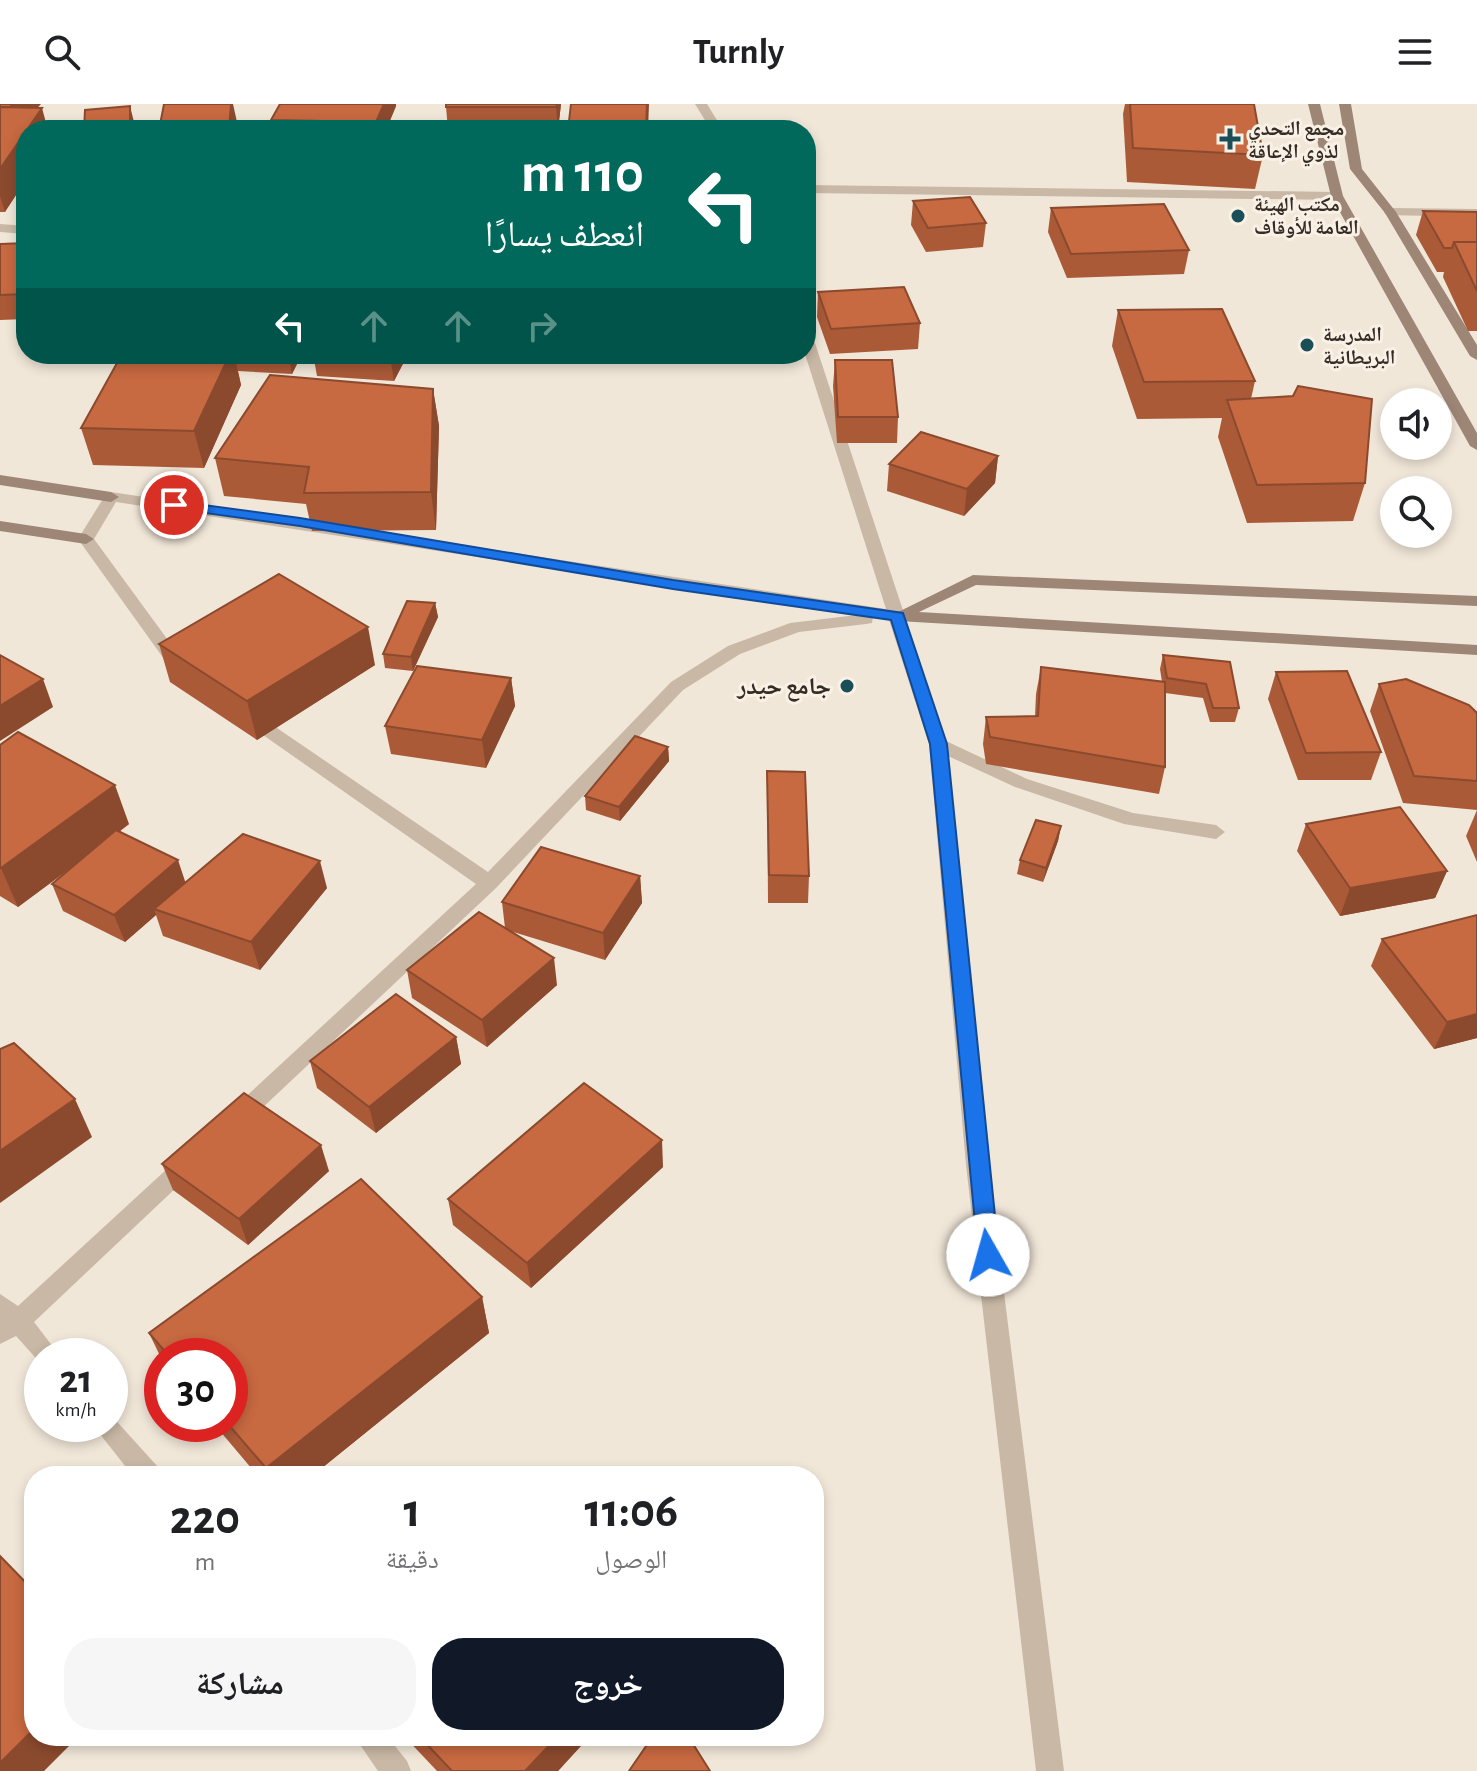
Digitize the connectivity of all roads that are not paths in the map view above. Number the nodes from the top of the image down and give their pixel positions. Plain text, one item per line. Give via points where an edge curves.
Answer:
1 (1314, 104) edge
2 (1345, 104) edge
3 (816, 189) edge
4 (1337, 196) junction
5 (1390, 212) junction
6 (1477, 213) edge
7 (1477, 356) edge
8 (815, 364) edge
9 (1477, 446) edge
10 (0, 480) edge
11 (111, 497) junction
12 (0, 526) edge
13 (86, 539) junction
14 (1477, 601) edge
15 (898, 616) junction
16 (1477, 650) edge
17 (193, 678) edge
18 (232, 705) edge
19 (938, 744) junction
20 (1216, 832) dead end
21 (489, 883) junction
22 (225, 1129) edge
23 (202, 1150) edge
24 (6, 1319) edge
25 (28, 1338) edge
26 (120, 1442) edge
27 (141, 1466) edge
28 (376, 1746) edge
29 (397, 1771) edge
30 (1050, 1771) edge

1 - 4 street
2 - 5 street via 1356,169
3 - 4 street
4 - 9 street
5 - 6 street
5 - 7 street
8 - 15 street
10 - 11 street
11 - 13 street
11 - 15 street
12 - 13 street
13 - 17 street via 180,669
14 - 15 street via 973,580
15 - 16 street
15 - 19 street
15 - 21 street via 796,627 734,650 677,686
18 - 21 street
19 - 20 street via 1021,783 1131,819
19 - 30 street via 977,1165
21 - 22 street
23 - 24 street
24 - 25 street
26 - 27 street
28 - 29 street

